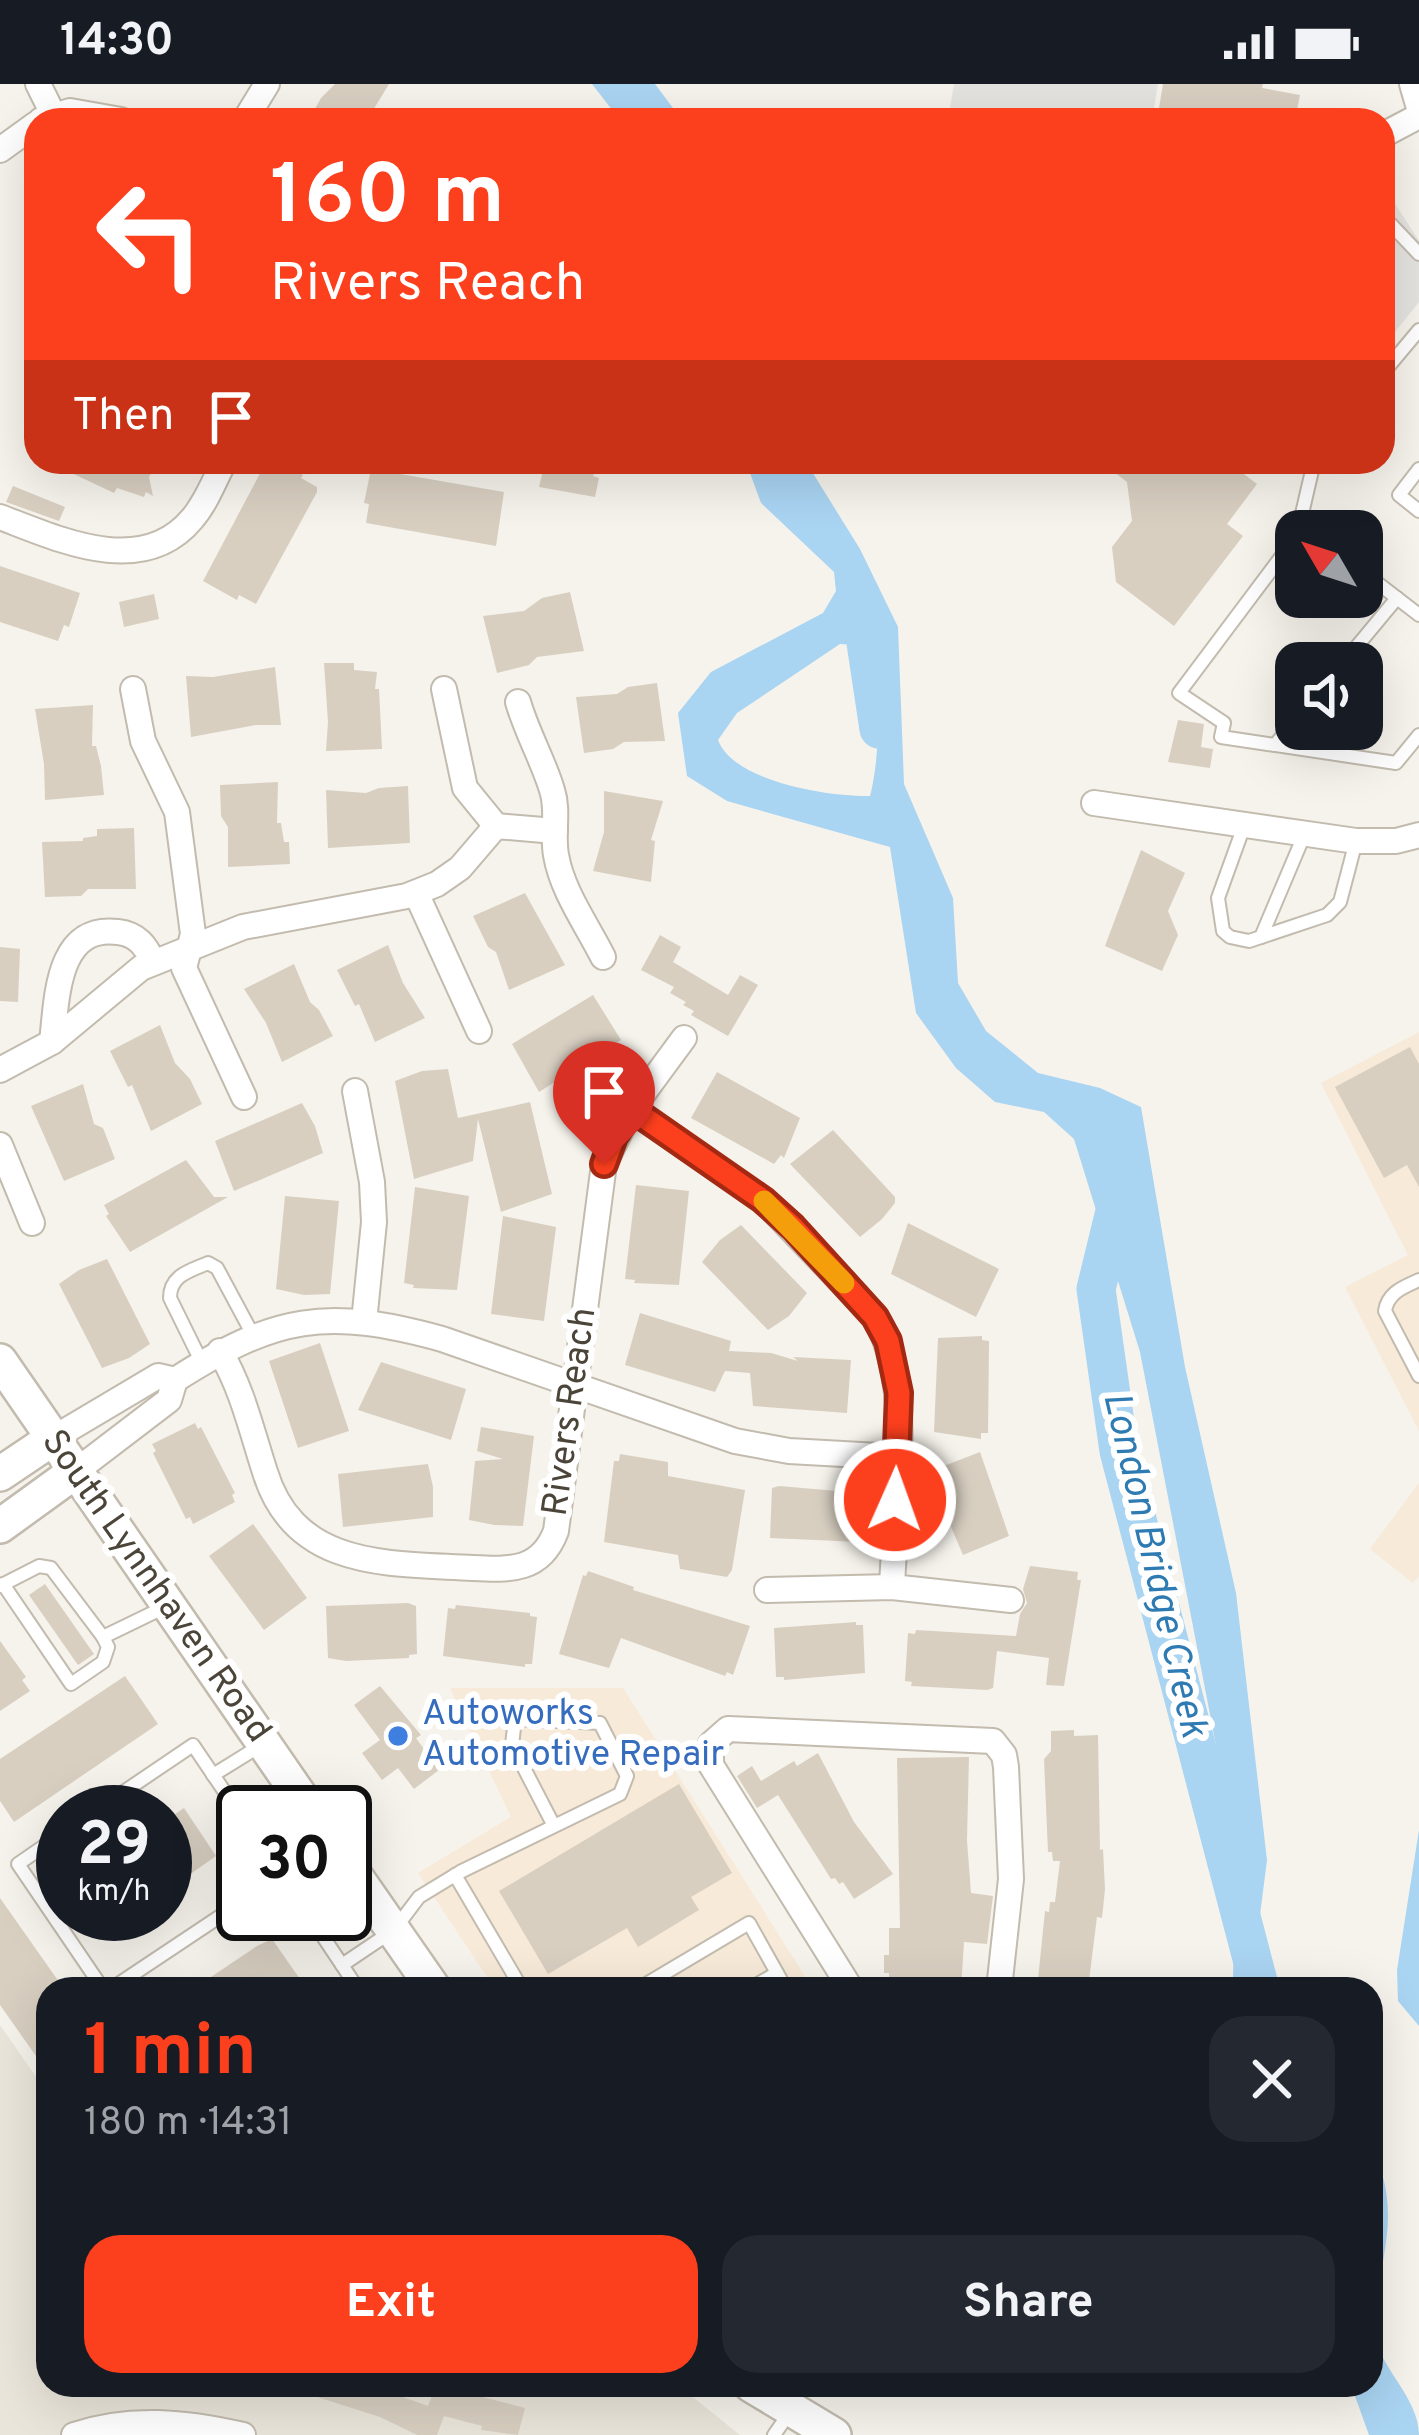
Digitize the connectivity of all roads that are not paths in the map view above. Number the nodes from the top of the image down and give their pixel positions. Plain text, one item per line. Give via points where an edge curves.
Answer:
1 (1412, 84) edge
2 (1419, 111) edge
3 (1395, 229) edge
4 (1419, 254) edge
5 (1419, 330) edge
6 (1395, 357) edge
7 (1419, 469) edge
8 (217, 474) edge
9 (1312, 474) edge
10 (1305, 510) edge
11 (1419, 511) edge
12 (0, 517) edge
13 (1275, 566) edge
14 (1383, 587) edge
15 (1397, 598) junction
16 (1419, 615) edge
17 (1360, 642) edge
18 (133, 689) dead end
19 (444, 689) dead end
20 (518, 702) dead end
21 (1419, 735) edge
22 (1274, 745) joint
23 (1094, 803) dead end
24 (1244, 824) junction
25 (496, 826) junction
26 (555, 831) junction
27 (1305, 833) junction
28 (1419, 835) edge
29 (1356, 841) junction
30 (416, 892) junction
31 (1261, 937) junction
32 (191, 946) junction
33 (603, 957) dead end
34 (152, 962) junction
35 (479, 1030) dead end
36 (684, 1038) dead end
37 (52, 1042) junction
38 (0, 1070) edge
39 (355, 1091) dead end
40 (244, 1096) dead end
41 (632, 1109) junction
42 (0, 1145) edge
43 (32, 1222) dead end
44 (1419, 1280) edge
45 (364, 1322) junction
46 (253, 1335) junction
47 (211, 1357) junction
48 (0, 1361) edge
49 (1419, 1376) edge
50 (175, 1380) junction
51 (575, 1386) junction
52 (52, 1439) junction
53 (897, 1457) junction
54 (76, 1471) junction
55 (0, 1474) edge
56 (0, 1526) edge
57 (1, 1585) edge
58 (892, 1587) junction
59 (767, 1591) dead end
60 (1011, 1600) dead end
61 (168, 1606) junction
62 (103, 1637) junction
63 (263, 1744) junction
64 (213, 1775) junction
65 (134, 1785) edge
66 (220, 1785) edge
67 (292, 1785) edge
68 (554, 1826) junction
69 (36, 1852) edge
70 (455, 1875) junction
71 (36, 1889) edge
72 (372, 1899) edge
73 (216, 1918) edge
74 (394, 1930) junction
75 (73, 1941) edge
76 (326, 1941) edge
77 (342, 1965) junction
78 (777, 1973) junction
79 (98, 1977) edge
80 (126, 1977) edge
81 (350, 1977) edge
82 (426, 1977) edge
83 (515, 1977) edge
84 (658, 1977) edge
85 (770, 1977) edge
86 (779, 1977) edge
87 (843, 1977) edge
88 (1000, 1977) edge
89 (784, 2409) edge
90 (74, 2435) edge
91 (243, 2435) edge
92 (834, 2435) edge

1 - 2 street
3 - 4 lane
5 - 6 lane
7 - 11 lane via 1399,495
8 - 12 street via 190,522 158,543 84,548
9 - 10 lane
13 - 22 lane via 1179,693 1224,723 1222,737
14 - 15 lane
15 - 16 lane
15 - 17 lane
18 - 32 street via 143,741 177,812
19 - 25 street via 465,788
20 - 26 street via 551,786
21 - 22 lane via 1396,764
23 - 24 street
24 - 27 street
24 - 31 lane via 1218,916 1230,937
25 - 26 street
25 - 30 street via 460,868
26 - 33 street via 559,865
27 - 29 street
27 - 31 lane
28 - 29 street
29 - 31 lane via 1340,902 1327,915
30 - 32 street via 243,927
30 - 35 street
32 - 34 street
32 - 40 street via 184,968
34 - 37 street
34 - 37 street via 124,933 78,944 62,969
36 - 41 street, Rivers Reach
37 - 38 street
39 - 45 street via 374,1222
41 - 51 street, Rivers Reach via 604,1164
41 - 53 street via 763,1200 875,1317 896,1366
42 - 43 street
44 - 49 lane via 1398,1290 1385,1311
45 - 46 street via 303,1322
45 - 51 street via 442,1339
46 - 47 street
46 - 47 lane via 217,1268 178,1276 170,1298
47 - 50 street
47 - 51 street, Rivers Reach via 251,1417 276,1499 311,1538 364,1561 510,1570 541,1557 556,1531
48 - 52 street, South Lynnhaven Road
50 - 52 street via 158,1376
50 - 54 street via 170,1400
51 - 53 street via 735,1441
52 - 54 street, South Lynnhaven Road
52 - 55 street
53 - 58 street
54 - 56 street
54 - 61 street, South Lynnhaven Road
57 - 62 lane via 51,1568
57 - 62 lane via 71,1684 103,1662
58 - 59 street
58 - 60 street
61 - 62 lane
61 - 63 street, South Lynnhaven Road
63 - 64 lane
63 - 67 street, South Lynnhaven Road
64 - 65 lane via 193,1745
64 - 66 lane
68 - 68 lane via 512,1744 515,1719 600,1724 627,1776 620,1794
68 - 70 lane
69 - 71 lane via 18,1864
70 - 74 lane via 419,1898
70 - 83 lane
72 - 74 street
73 - 80 lane
74 - 77 lane
74 - 82 street
75 - 79 lane
76 - 77 lane
77 - 81 lane
78 - 84 lane via 749,1923
78 - 85 lane
78 - 86 lane
87 - 88 street via 711,1765 711,1744 728,1729 993,1741 1006,1767 1011,1879
89 - 92 street
90 - 91 street via 166,2422

